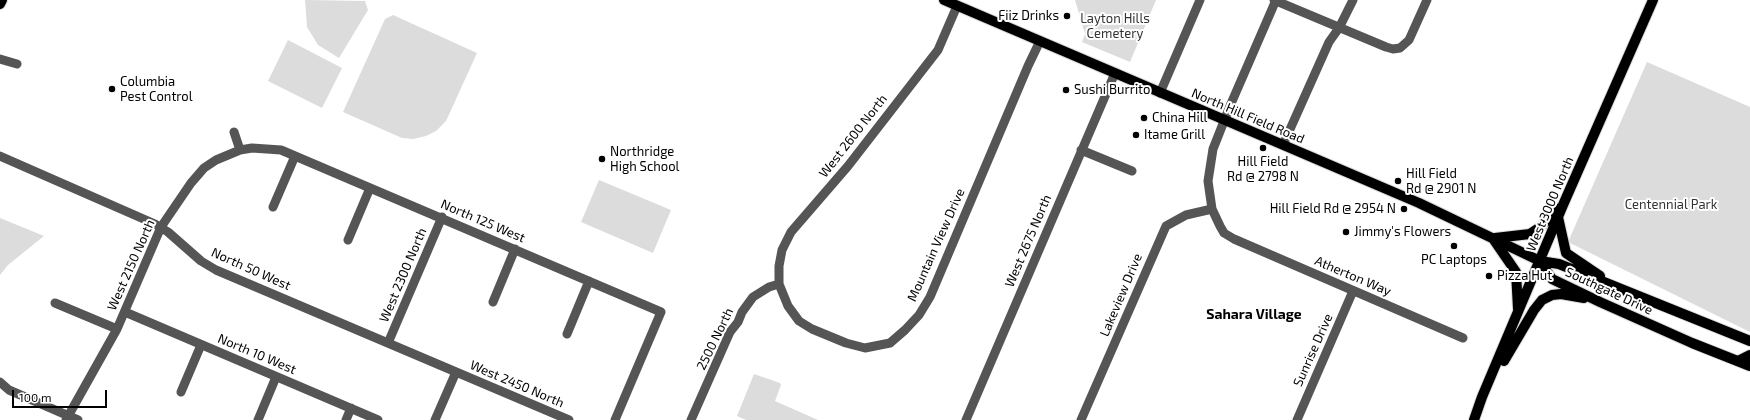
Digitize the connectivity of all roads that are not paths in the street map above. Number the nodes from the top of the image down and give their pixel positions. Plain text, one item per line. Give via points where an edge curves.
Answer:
1 (2, 0) edge
2 (944, 0) edge
3 (1200, 0) edge
4 (1275, 0) edge
5 (1353, 0) edge
6 (1427, 0) edge
7 (1654, 0) edge
8 (0, 4) edge
9 (957, 6) junction
10 (1339, 28) junction
11 (1040, 41) junction
12 (0, 55) edge
13 (0, 59) edge
14 (1115, 73) junction
15 (1160, 93) junction
16 (1225, 120) junction
17 (234, 132) dead end
18 (1283, 146) junction
19 (240, 150) junction
20 (1081, 150) junction
21 (0, 156) edge
22 (295, 156) junction
23 (1132, 171) dead end
24 (370, 188) junction
25 (1563, 205) junction
26 (273, 207) dead end
27 (1212, 209) junction
28 (442, 217) junction
29 (1558, 218) junction
30 (161, 227) junction
31 (1493, 238) junction
32 (348, 240) dead end
33 (515, 249) junction
34 (1540, 260) junction
35 (589, 281) junction
36 (779, 284) junction
37 (1617, 288) junction
38 (1353, 291) junction
39 (493, 302) dead end
40 (1600, 302) junction
41 (55, 303) dead end
42 (125, 312) junction
43 (1518, 314) junction
44 (117, 329) junction
45 (567, 334) dead end
46 (1463, 338) dead end
47 (1750, 340) edge
48 (388, 343) junction
49 (201, 345) junction
50 (1750, 355) edge
51 (1738, 361) junction
52 (1750, 366) edge
53 (456, 372) junction
54 (276, 376) junction
55 (0, 382) edge
56 (181, 392) dead end
57 (1482, 397) junction
58 (351, 408) junction
59 (67, 418) edge
60 (1473, 418) edge
61 (78, 420) edge
62 (258, 420) edge
63 (346, 420) edge
64 (378, 420) edge
65 (435, 420) edge
66 (569, 420) edge
67 (615, 420) edge
68 (691, 420) edge
69 (966, 420) edge
70 (1081, 420) edge
71 (1297, 420) edge

1 - 8 main road
2 - 9 main road, North Hill Field Road
3 - 15 street
4 - 10 street
4 - 16 street
5 - 10 street
6 - 10 street via 1409,40 1400,48 1386,47
7 - 25 main road, West 3000 North
9 - 11 main road, North Hill Field Road
9 - 36 street, West 2600 North via 938,50 848,166 791,232 782,250
10 - 18 street via 1329,42
11 - 14 main road, North Hill Field Road
11 - 36 street, Mountain View Drive via 930,297 919,315 905,330 890,343 865,348 846,343 799,321 788,306
12 - 13 street via 9,58 13,63
14 - 15 main road, North Hill Field Road
14 - 20 street, West 2675 North
15 - 16 main road, North Hill Field Road
16 - 18 main road, North Hill Field Road
16 - 27 street via 1213,149 1209,168
17 - 19 street
18 - 31 main road, North Hill Field Road via 1419,203
19 - 22 street, West 2150 North via 270,148
19 - 30 street, West 2150 North via 204,168
20 - 23 street
20 - 69 street, West 2675 North
21 - 30 street, North 50 West
22 - 24 street, North 125 West
22 - 26 street
24 - 28 street, North 125 West
24 - 32 street
25 - 29 main road, West 3000 North
25 - 31 main road via 1533,233
27 - 38 street, Atherton Way via 1222,229 1234,239
27 - 70 street, Lakeview Drive via 1186,215 1166,226
28 - 33 street, North 125 West
28 - 48 street, West 2300 North
29 - 34 main road, West 3000 North
29 - 37 main road via 1566,253
30 - 42 street, West 2150 North
30 - 48 street, North 50 West via 201,261 216,270
31 - 34 main road, North Hill Field Road
31 - 43 main road via 1516,272
33 - 35 street, North 125 West
33 - 39 street
34 - 37 main road, Southgate Drive via 1559,264
34 - 40 main road, Southgate Drive via 1552,279
34 - 43 main road, West 3000 North
35 - 45 street
35 - 67 street, North 125 West via 661,312
36 - 68 street, 2500 North via 769,287 753,298 742,312 730,332
37 - 47 main road, Southgate Drive
38 - 46 street, Atherton Way
38 - 71 street, Sunrise Drive
40 - 51 main road, Southgate Drive
40 - 57 main road via 1563,294 1552,295 1542,300 1534,309
41 - 44 street
42 - 44 street, West 2150 North
42 - 49 street, North 10 West
43 - 57 main road, West 3000 North
44 - 59 street, West 2150 North
48 - 53 street, North 50 West
49 - 54 street, North 10 West
49 - 56 street
50 - 51 main road
51 - 52 main road, Southgate Drive
53 - 65 street
53 - 66 street, West 2450 North
54 - 58 street, North 10 West
54 - 62 street
55 - 59 street via 9,390
57 - 60 main road, West 3000 North
58 - 63 street
58 - 64 street, North 10 West
59 - 61 street

